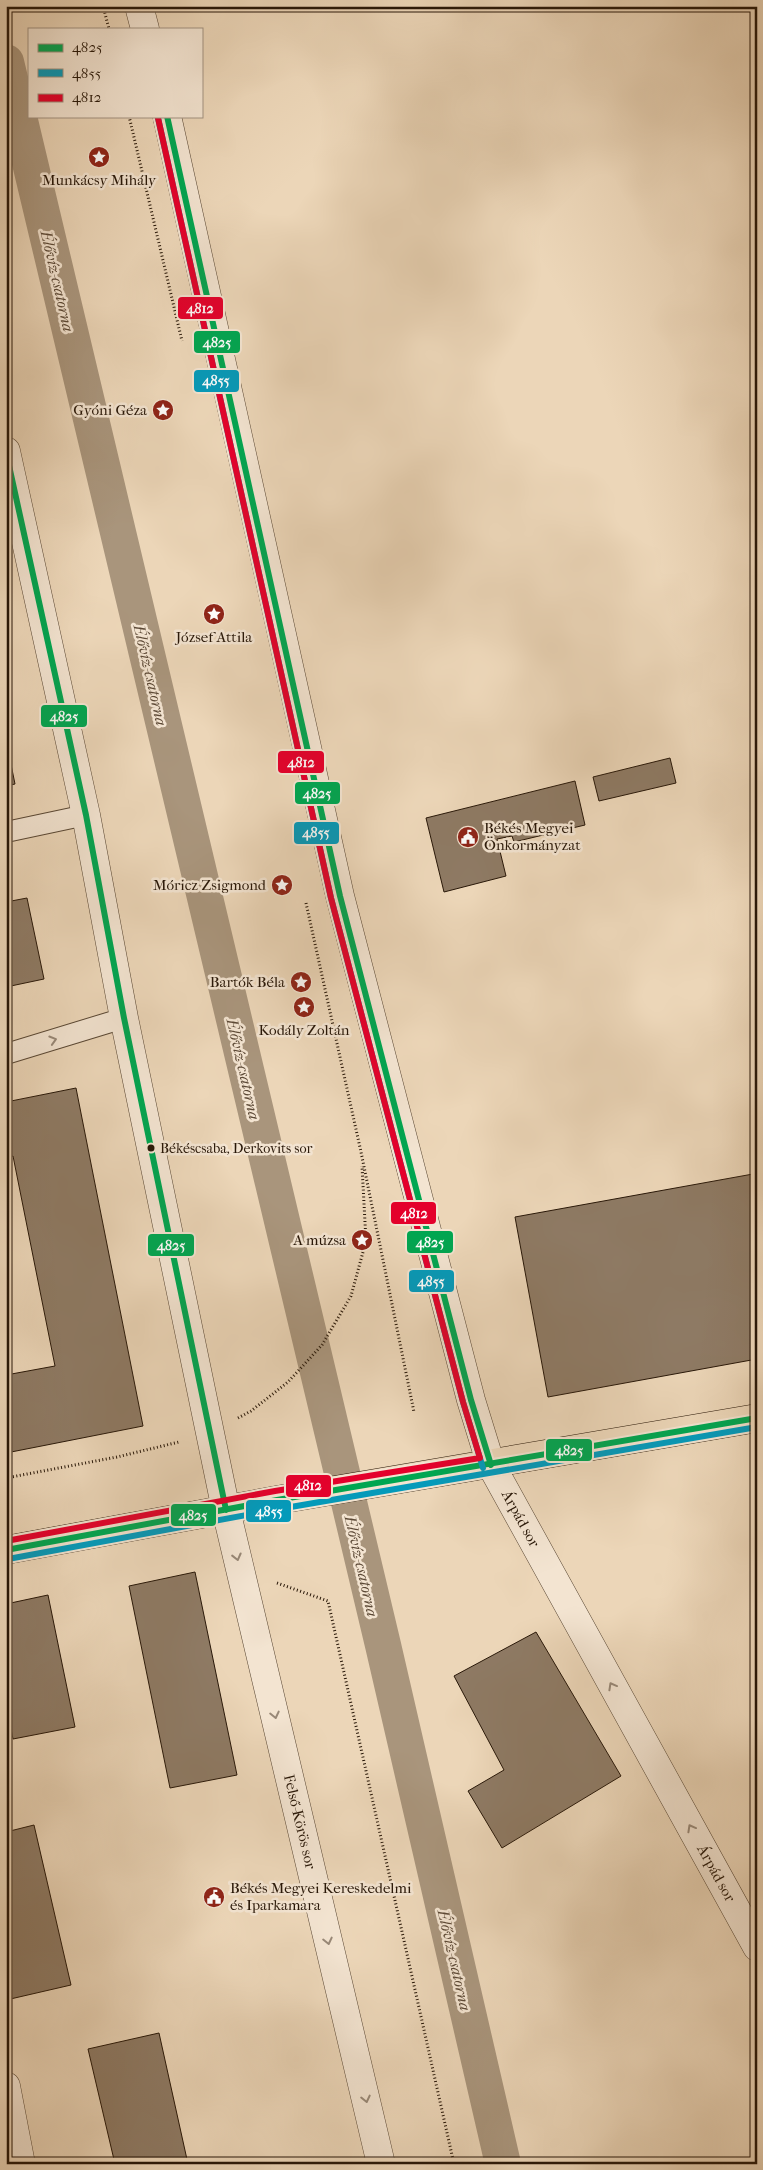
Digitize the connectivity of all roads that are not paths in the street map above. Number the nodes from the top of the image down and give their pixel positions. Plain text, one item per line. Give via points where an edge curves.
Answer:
1 (139, 6) edge
2 (145, 28) edge
3 (168, 118) edge
4 (6, 451) edge
5 (86, 815) junction
6 (6, 832) edge
7 (124, 1018) junction
8 (6, 1054) edge
9 (757, 1418) edge
10 (491, 1465) junction
11 (226, 1510) junction
12 (6, 1550) edge
13 (757, 1947) edge
14 (6, 2086) edge
15 (21, 2164) edge
16 (381, 2164) edge

1 - 2 street
3 - 10 street, Árpád sor via 340,896 471,1400
4 - 5 street, Felső-Körös sor
5 - 6 lane
5 - 7 street, Felső-Körös sor
8 -> 7 lane
7 - 11 street, Felső-Körös sor
9 - 10 main road
10 - 11 main road
13 -> 10 street, Árpád sor
11 - 12 main road
11 -> 16 street, Felső-Körös sor
14 - 15 street

